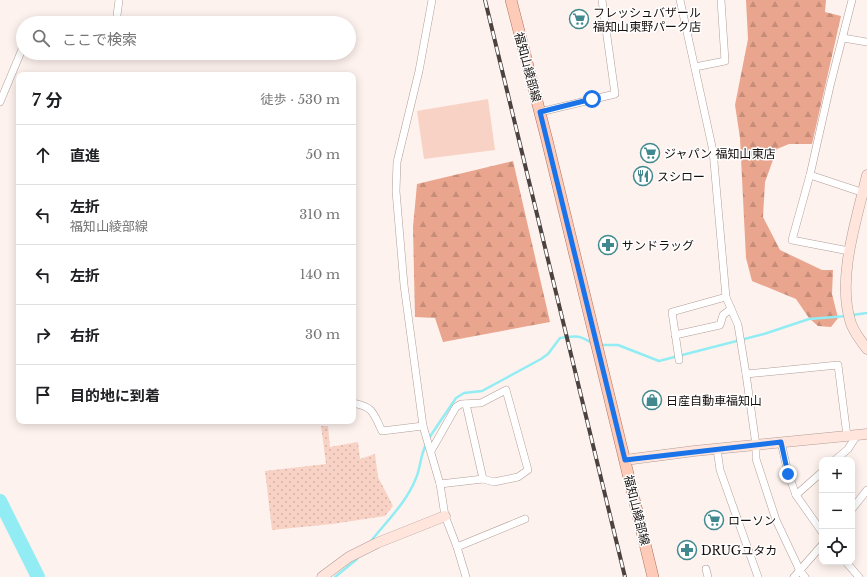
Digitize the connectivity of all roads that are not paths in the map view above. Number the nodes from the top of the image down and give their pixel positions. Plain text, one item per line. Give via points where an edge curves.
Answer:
1 (119, 0) edge
2 (432, 0) edge
3 (511, 0) edge
4 (602, 0) edge
5 (680, 0) edge
6 (721, 0) edge
7 (852, 0) edge
8 (117, 16) edge
9 (843, 38) junction
10 (867, 42) edge
11 (18, 60) edge
12 (695, 67) junction
13 (0, 102) edge
14 (540, 112) junction
15 (810, 175) junction
16 (867, 175) edge
17 (865, 193) edge
18 (849, 251) junction
19 (726, 298) junction
20 (731, 309) junction
21 (676, 336) junction
22 (867, 349) edge
23 (679, 360) dead end
24 (746, 374) junction
25 (356, 403) edge
26 (466, 404) junction
27 (424, 429) junction
28 (857, 435) edge
29 (781, 442) junction
30 (756, 445) junction
31 (430, 449) junction
32 (717, 449) junction
33 (839, 457) edge
34 (625, 460) junction
35 (819, 475) edge
36 (483, 479) junction
37 (440, 484) junction
38 (867, 490) edge
39 (796, 495) junction
40 (855, 505) edge
41 (445, 516) junction
42 (525, 519) dead end
43 (820, 529) edge
44 (457, 547) junction
45 (819, 550) edge
46 (848, 565) edge
47 (706, 569) dead end
48 (803, 574) edge
49 (322, 577) edge
50 (466, 577) edge
51 (654, 577) edge
52 (708, 577) edge
53 (758, 577) edge
54 (794, 577) edge
55 (858, 577) edge

1 - 8 street
2 - 27 street via 419,71 397,162 396,191 404,285
3 - 14 main road, 福知山綾部線
4 - 14 street via 615,94
5 - 12 street
6 - 12 street via 725,61
7 - 9 street
9 - 10 street
9 - 15 street
11 - 13 street
12 - 19 street via 713,152
14 - 34 main road, 福知山綾部線
15 - 17 street
15 - 18 street via 792,240
16 - 17 street
17 - 18 street
18 - 22 street via 846,296 850,322
19 - 20 street
19 - 21 street via 672,312
20 - 21 street via 724,315 720,325
20 - 24 street via 738,325
21 - 23 street
24 - 28 street via 838,365
24 - 30 street
25 - 27 street via 371,409 382,431
26 - 31 street via 456,407
26 - 36 street
26 - 36 street via 481,403 506,390 528,470 518,477 494,482
27 - 31 street
28 - 29 street
28 - 33 street via 848,449
29 - 30 street
29 - 39 street
30 - 32 street
30 - 48 street via 756,458 776,520
31 - 37 street
32 - 34 street
32 - 53 street via 720,470
34 - 51 main road, 福知山綾部線
35 - 39 street
36 - 37 street
37 - 41 street
38 - 40 street
39 - 43 street
41 - 44 street
41 - 49 street via 377,543 349,557
42 - 44 street
44 - 50 street
45 - 48 street
46 - 55 street
47 - 52 street
48 - 54 street

